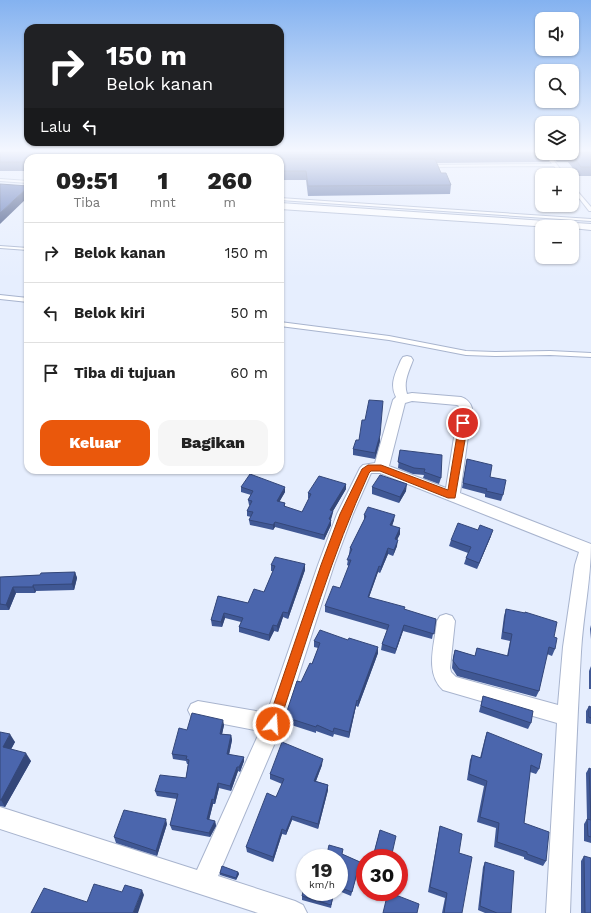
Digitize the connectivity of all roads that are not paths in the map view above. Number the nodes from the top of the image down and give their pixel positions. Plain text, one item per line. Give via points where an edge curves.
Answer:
1 (579, 195) edge
2 (284, 199) edge
3 (284, 206) edge
4 (591, 210) edge
5 (591, 220) edge
6 (591, 227) edge
7 (0, 247) edge
8 (24, 249) edge
9 (0, 297) edge
10 (24, 300) edge
11 (284, 325) edge
12 (591, 355) edge
13 (407, 360) dead end
14 (402, 398) junction
15 (381, 468) junction
16 (452, 495) junction
17 (590, 549) edge
18 (446, 621) dead end
19 (198, 710) dead end
20 (567, 717) junction
21 (273, 724) junction
22 (0, 818) edge
23 (204, 884) junction
24 (295, 913) edge
25 (558, 913) edge

1 - 4 lane
2 - 5 lane
3 - 6 street
7 - 8 lane
9 - 10 lane
11 - 12 lane via 389,338 466,353
13 - 14 street via 398,385 398,392
14 - 15 street via 398,403
14 - 16 street via 458,400 465,405
15 - 16 street
15 - 21 street via 368,468 365,471 345,514
16 - 17 street
17 - 20 street via 583,565 572,647
18 - 20 street via 441,668 442,675 450,684
19 - 21 street
20 - 25 street
21 - 23 street
22 - 23 street
23 - 24 street

